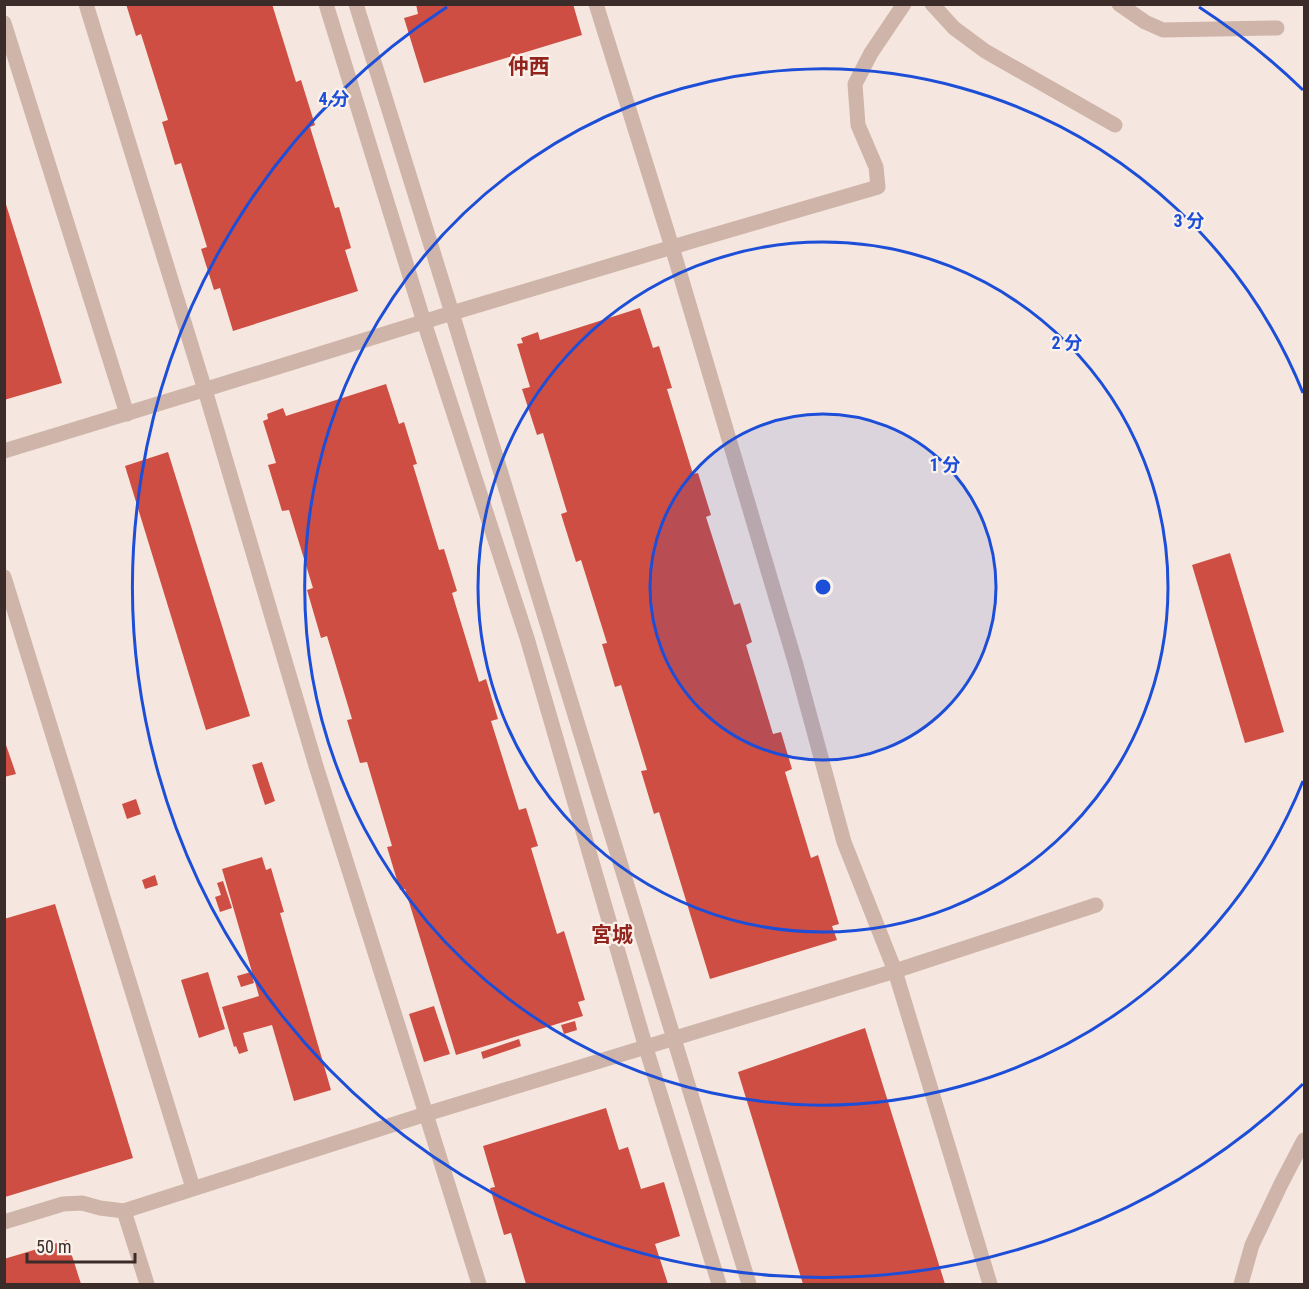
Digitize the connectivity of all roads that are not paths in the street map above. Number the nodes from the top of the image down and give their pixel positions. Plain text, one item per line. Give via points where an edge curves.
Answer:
1 (86, 4) edge
2 (326, 4) edge
3 (356, 4) edge
4 (596, 4) edge
5 (904, 4) edge
6 (932, 4) edge
7 (1119, 4) edge
8 (4, 23) edge
9 (1277, 28) dead end
10 (1115, 125) dead end
11 (672, 247) junction
12 (452, 313) junction
13 (424, 322) junction
14 (205, 390) junction
15 (127, 414) junction
16 (4, 451) edge
17 (4, 578) edge
18 (1096, 905) dead end
19 (895, 971) junction
20 (673, 1040) junction
21 (646, 1048) junction
22 (426, 1114) junction
23 (1305, 1140) edge
24 (193, 1188) junction
25 (124, 1211) junction
26 (4, 1222) edge
27 (147, 1284) edge
28 (478, 1284) edge
29 (719, 1284) edge
30 (749, 1284) edge
31 (990, 1284) edge
32 (1241, 1284) edge

1 - 14 lane
2 - 13 lane
3 - 12 lane
4 - 11 lane
5 - 11 lane via 855,84 858,125 876,167 878,187
6 - 10 lane via 954,28 985,51
7 - 9 lane via 1162,30
8 - 15 lane
11 - 12 lane
11 - 19 lane via 796,665 844,842
12 - 13 lane
12 - 20 lane
13 - 14 lane
13 - 21 lane via 527,638
14 - 15 lane
14 - 22 lane via 316,766
15 - 16 lane
17 - 24 lane
18 - 19 lane
19 - 20 lane
19 - 31 lane
20 - 21 lane
20 - 30 lane
21 - 22 lane
21 - 29 lane
22 - 24 lane
22 - 28 lane
23 - 32 lane via 1252,1245
24 - 25 lane
25 - 26 lane via 82,1203 63,1204
25 - 27 lane

